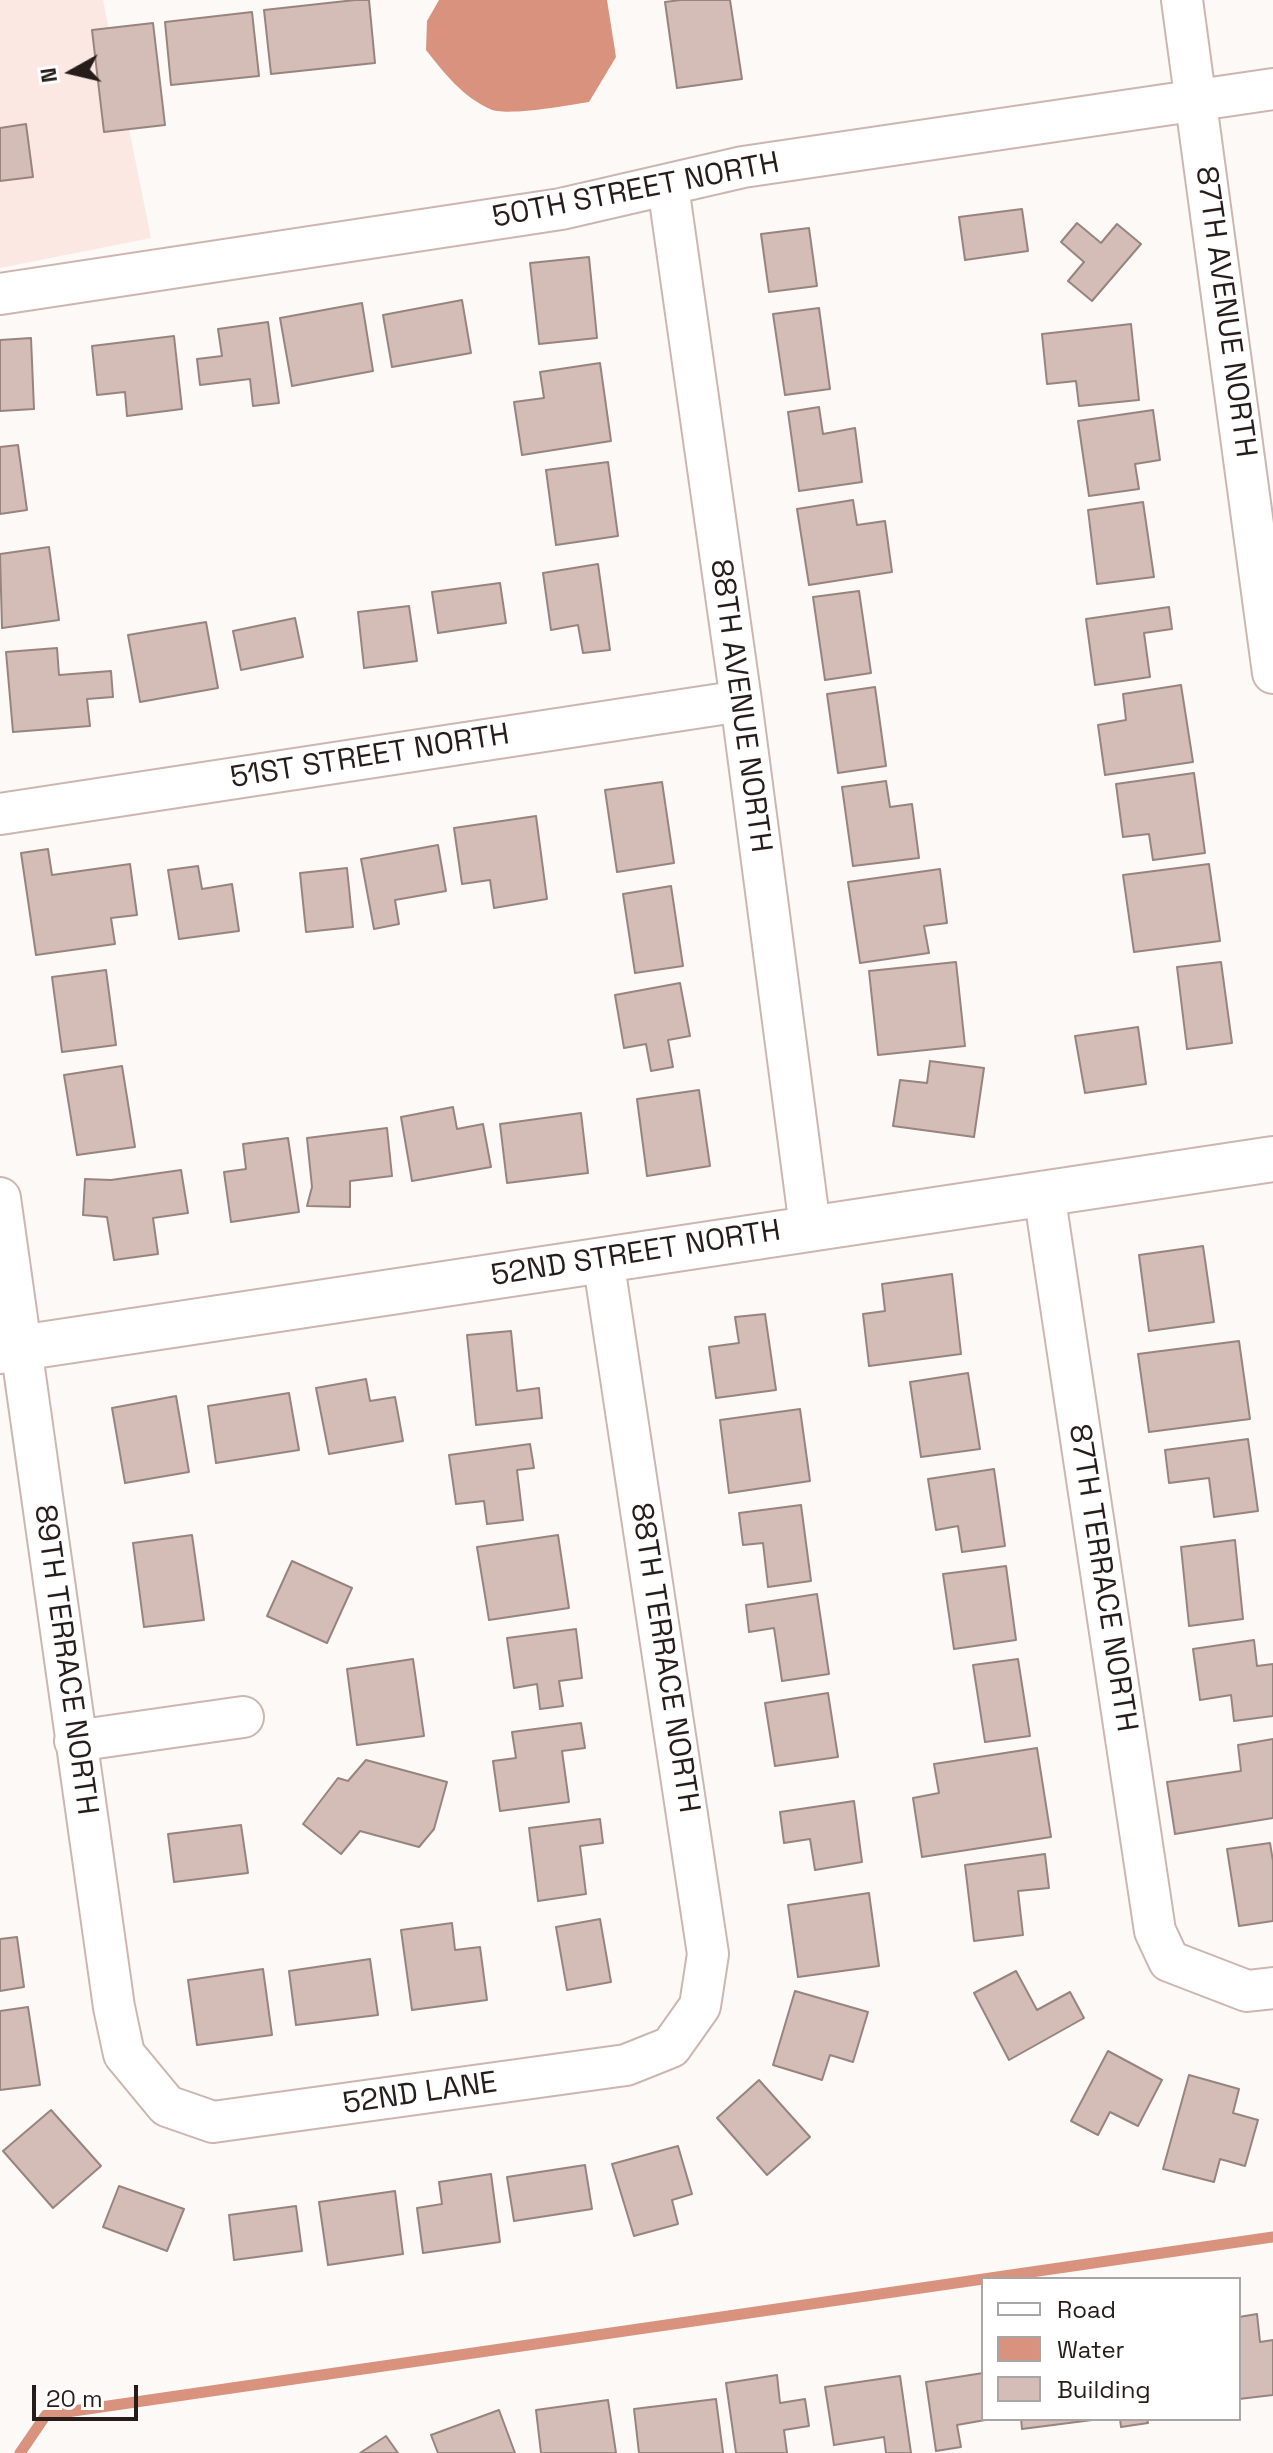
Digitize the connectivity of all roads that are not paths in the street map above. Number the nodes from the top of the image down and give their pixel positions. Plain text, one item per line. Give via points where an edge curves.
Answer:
1 (1182, 0) edge
2 (1273, 89) edge
3 (1198, 101) junction
4 (668, 186) junction
5 (0, 294) edge
6 (1273, 673) edge
7 (741, 701) junction
8 (0, 814) edge
9 (1273, 1159) edge
10 (1044, 1193) junction
11 (0, 1198) edge
12 (810, 1227) junction
13 (603, 1259) junction
14 (11, 1349) edge
15 (243, 1717) dead end
16 (75, 1741) junction
17 (1273, 1988) edge
18 (671, 2047) joint
19 (167, 2106) joint

1 - 3 street, 87TH AVENUE NORTH
2 - 3 street, 50TH STREET NORTH
3 - 4 street, 50TH STREET NORTH via 743,167
3 - 6 street, 87TH AVENUE NORTH
4 - 5 street, 50TH STREET NORTH via 561,209
4 - 7 street, 88TH AVENUE NORTH
7 - 8 street, 51ST STREET NORTH
7 - 12 street, 88TH AVENUE NORTH
9 - 10 street, 52ND STREET NORTH
10 - 12 street, 52ND STREET NORTH
10 - 17 street, 87TH TERRACE NORTH via 1155,1931 1169,1961 1247,1991
11 - 14 street, 89TH TERRACE NORTH
12 - 13 street, 52ND STREET NORTH
13 - 14 street, 52ND STREET NORTH
13 - 18 street, 88TH TERRACE NORTH via 708,1954 700,2006
14 - 16 street, 89TH TERRACE NORTH
15 - 16 street
16 - 19 street, 89TH TERRACE NORTH via 124,2054
18 - 19 street, 52ND LANE via 626,2065 213,2122

